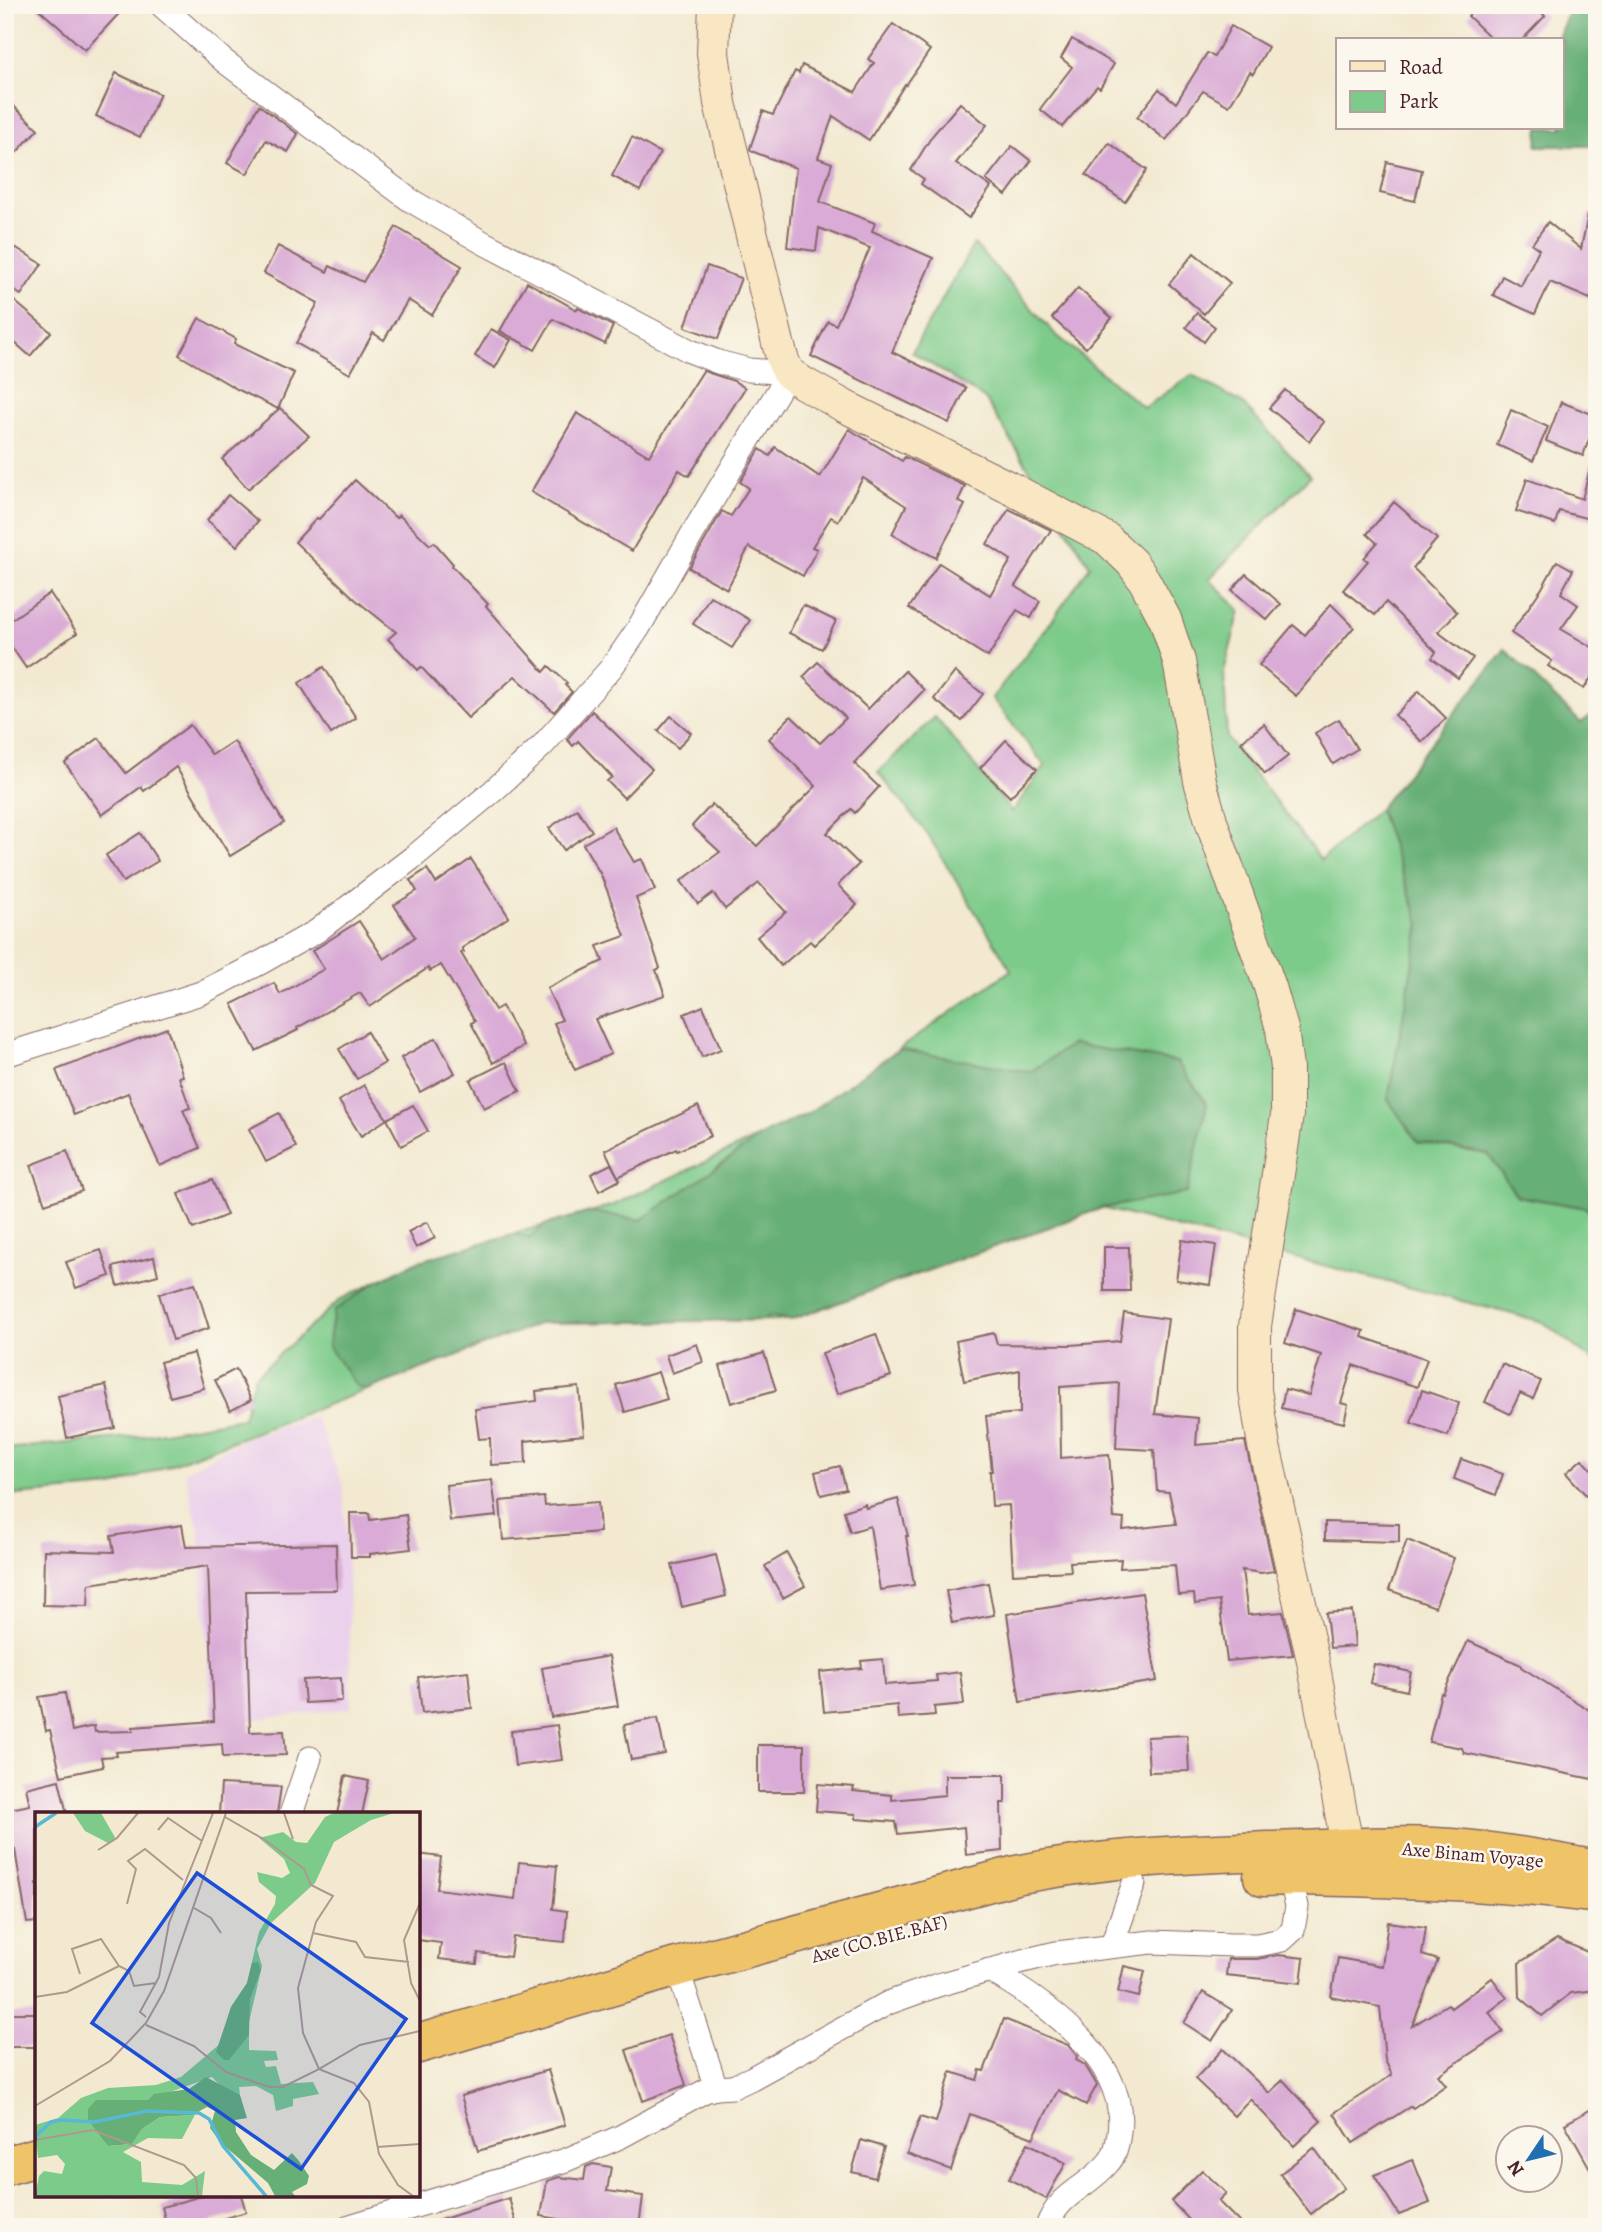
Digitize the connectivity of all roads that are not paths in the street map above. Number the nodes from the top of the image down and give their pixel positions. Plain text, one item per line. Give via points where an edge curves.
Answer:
1 (161, 5) edge
2 (715, 5) edge
3 (789, 373) junction
4 (5, 1055) edge
5 (310, 1758) dead end
6 (292, 1812) edge
7 (1350, 1862) junction
8 (1597, 1870) edge
9 (1290, 1875) junction
10 (1133, 1883) junction
11 (1597, 1894) edge
12 (1112, 1945) junction
13 (989, 1970) junction
14 (681, 1979) junction
15 (420, 2044) edge
16 (420, 2070) edge
17 (716, 2088) junction
18 (35, 2158) edge
19 (5, 2166) edge
20 (35, 2184) edge
21 (5, 2192) edge
22 (347, 2227) edge
23 (1047, 2227) edge

1 - 3 street via 224,61 410,200 690,351 749,370
2 - 3 street via 713,53 720,103
3 - 4 street via 612,667 542,746 493,791 317,931 271,956 201,993
3 - 7 street via 844,406 1107,539 1132,563 1165,619 1179,661 1212,824 1282,1029 1287,1115 1255,1326 1255,1390
5 - 6 street
7 - 8 highway, Axe Binam Voyage via 1435,1847
7 - 9 highway, Axe (CO.BIE.BAF)
7 - 11 highway, Axe Binam Voyage
7 - 14 highway, Axe (CO.BIE.BAF) via 1168,1855 1066,1865 1016,1875
9 - 10 highway, Axe (CO.BIE.BAF)
9 - 12 street via 1296,1918 1293,1930 1282,1940 1256,1945
10 - 12 street
10 - 14 highway, Axe (CO.BIE.BAF) via 1021,1900
12 - 13 street
13 - 17 street via 888,2003 752,2078 733,2087
13 - 23 street via 1044,2004 1068,2026 1112,2081 1119,2099 1119,2137 1111,2161 1058,2204
14 - 15 highway, Axe (CO.BIE.BAF)
14 - 16 highway, Axe (CO.BIE.BAF)
14 - 17 street
17 - 22 street via 566,2161
18 - 19 highway
20 - 21 highway

